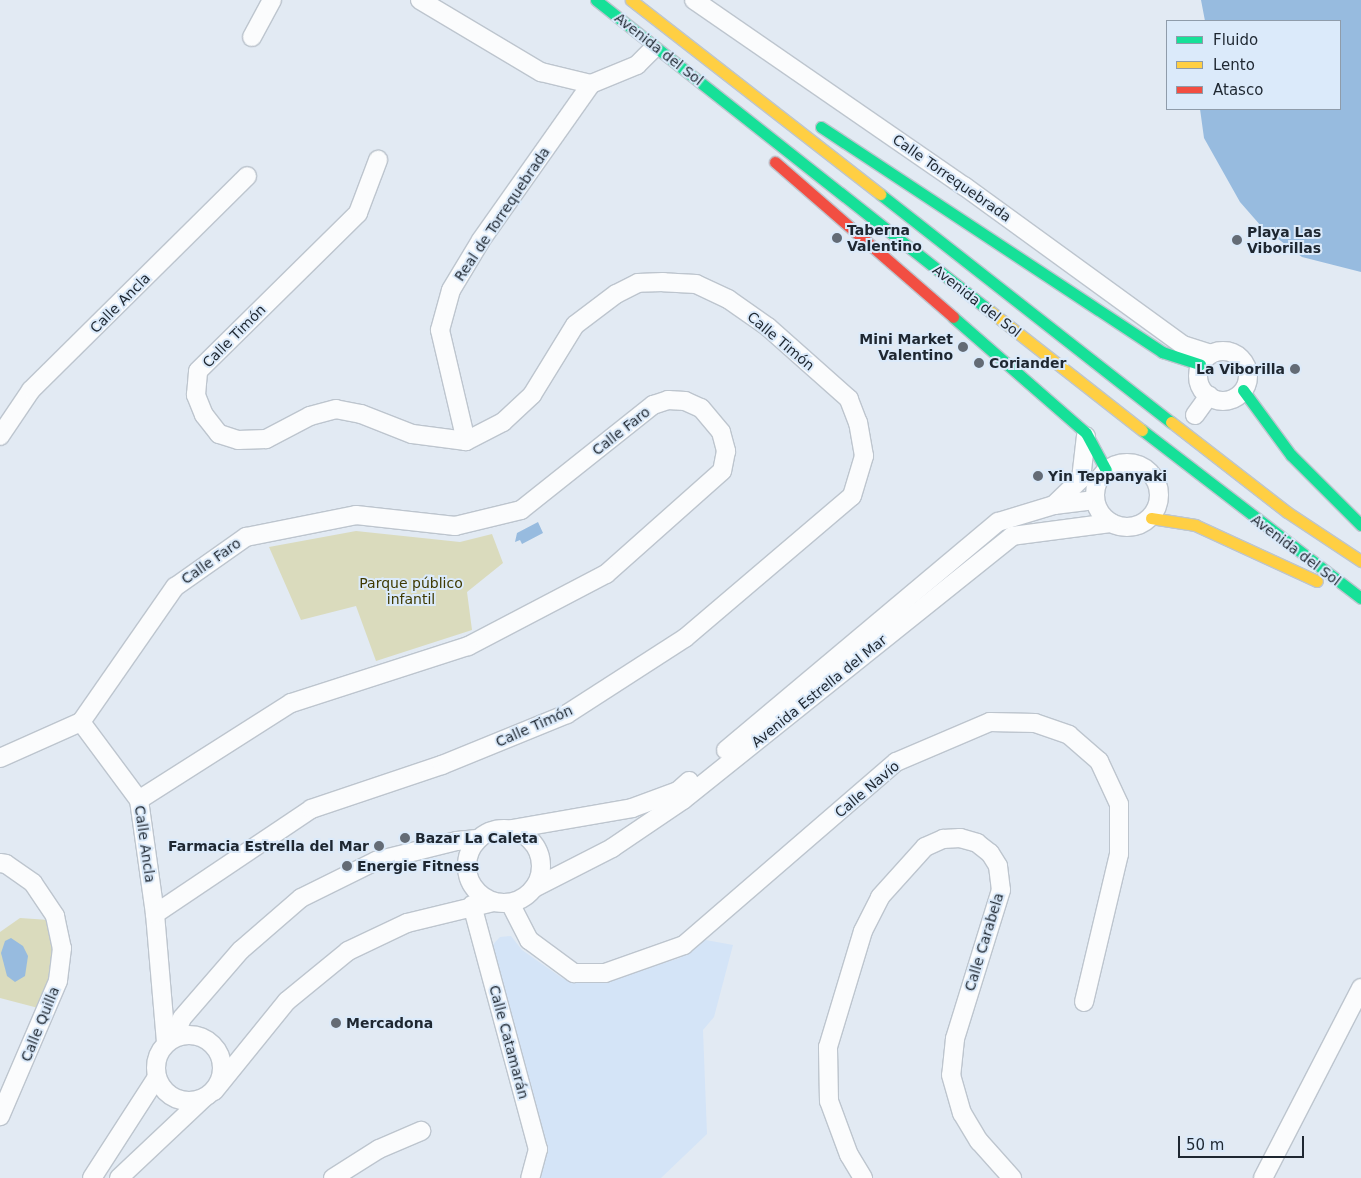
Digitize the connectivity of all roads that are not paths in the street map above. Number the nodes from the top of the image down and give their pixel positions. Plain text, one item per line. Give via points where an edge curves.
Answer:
1 (272, 0) edge
2 (420, 0) edge
3 (596, 0) edge
4 (631, 0) edge
5 (694, 0) edge
6 (614, 14) junction
7 (252, 37) dead end
8 (678, 39) junction
9 (652, 50) junction
10 (591, 84) junction
11 (780, 100) dead end
12 (719, 114) dead end
13 (812, 122) dead end
14 (764, 152) dead end
15 (378, 160) dead end
16 (248, 176) dead end
17 (1205, 359) junction
18 (1243, 390) junction
19 (1208, 396) junction
20 (1195, 414) dead end
21 (1086, 433) junction
22 (0, 436) edge
23 (466, 441) junction
24 (1106, 470) junction
25 (1095, 500) junction
26 (1054, 505) junction
27 (1151, 518) junction
28 (1111, 523) junction
29 (1361, 525) edge
30 (1361, 561) edge
31 (1361, 600) edge
32 (81, 722) junction
33 (0, 758) edge
34 (139, 800) junction
35 (512, 829) junction
36 (477, 840) junction
37 (0, 863) edge
38 (534, 888) junction
39 (502, 902) junction
40 (472, 905) junction
41 (155, 914) junction
42 (1361, 988) edge
43 (1084, 1002) dead end
44 (171, 1040) junction
45 (157, 1077) junction
46 (209, 1095) junction
47 (0, 1116) edge
48 (421, 1131) dead end
49 (92, 1178) edge
50 (119, 1178) edge
51 (333, 1178) edge
52 (530, 1178) edge
53 (863, 1178) edge
54 (1012, 1178) edge
55 (1263, 1178) edge

1 - 7 street
2 - 10 street via 541,72
3 - 6 main road, Avenida del Sol
4 - 8 main road, Avenida del Sol
5 - 17 street, Calle Torrequebrada via 964,186
6 - 9 main road
6 - 31 main road, Avenida del Sol
8 - 11 main road
8 - 30 main road, Avenida del Sol via 1287,512
9 - 10 street via 637,65
9 - 12 main road
10 - 23 street, Real de Torrequebrada via 451,290 440,330
13 - 17 main road via 1162,352
14 - 21 main road
15 - 23 street, Calle Timón via 358,213 198,371 196,395 204,415 219,434 238,440 266,440 310,416 336,410 362,414 412,434
16 - 22 street, Calle Ancla via 31,390
17 - 18 street via 1226,351 1241,358 1248,374
17 - 19 street via 1199,384
18 - 19 street via 1231,400 1216,400
18 - 29 main road via 1291,455
19 - 20 street
21 - 24 main road
21 - 26 street, Avenida Estrella del Mar via 1081,480
23 - 41 street, Calle Timón via 503,422 532,395 576,325 616,294 638,283 663,282 696,284 728,299 768,327 849,399 858,423 864,456 852,496 685,638 567,714 442,765 310,809
24 - 25 street via 1099,479
24 - 27 street via 1123,462 1155,465 1160,494
25 - 26 street, Avenida Estrella del Mar
25 - 28 street via 1103,517
26 - 35 street, Avenida Estrella del Mar via 998,522 678,791 632,808
27 - 28 street via 1132,528
27 - 31 main road via 1195,525
28 - 38 street, Avenida Estrella del Mar via 1012,536 683,800 612,848
32 - 33 street
32 - 34 street, Calle Ancla
32 - 34 street, Calle Faro via 174,587 246,536 356,515 455,526 521,510 653,405 668,400 685,401 701,408 721,432 726,451 722,471 606,574 468,646 291,703
34 - 41 street, Calle Ancla
35 - 36 street via 487,832
35 - 38 street via 524,834 540,852 540,877
36 - 39 street via 470,850 468,875 482,896
36 - 44 street via 458,841 376,861 301,898 241,950 182,1018
37 - 47 street, Calle Quilla via 33,883 55,916 62,948 58,981
38 - 39 street via 520,900
39 - 40 street
39 - 43 street, Calle Navío via 529,940 574,973 605,973 684,945 896,762 990,722 1034,723 1069,735 1098,761 1119,804 1119,854
40 - 46 street via 408,923 348,951 287,1001
40 - 52 street, Calle Catamarán via 538,1149
41 - 44 street, Calle Ancla
42 - 55 street
44 - 45 street via 156,1059
44 - 46 street via 198,1035 216,1048 223,1070
45 - 46 street via 167,1094 176,1099 195,1101
45 - 49 street
46 - 50 street
48 - 51 street via 379,1149
53 - 54 street, Calle Carabela via 849,1155 829,1102 828,1047 863,931 880,897 925,847 944,839 960,838 977,843 990,853 998,866 1001,890 955,1039 951,1075 962,1114 979,1141

